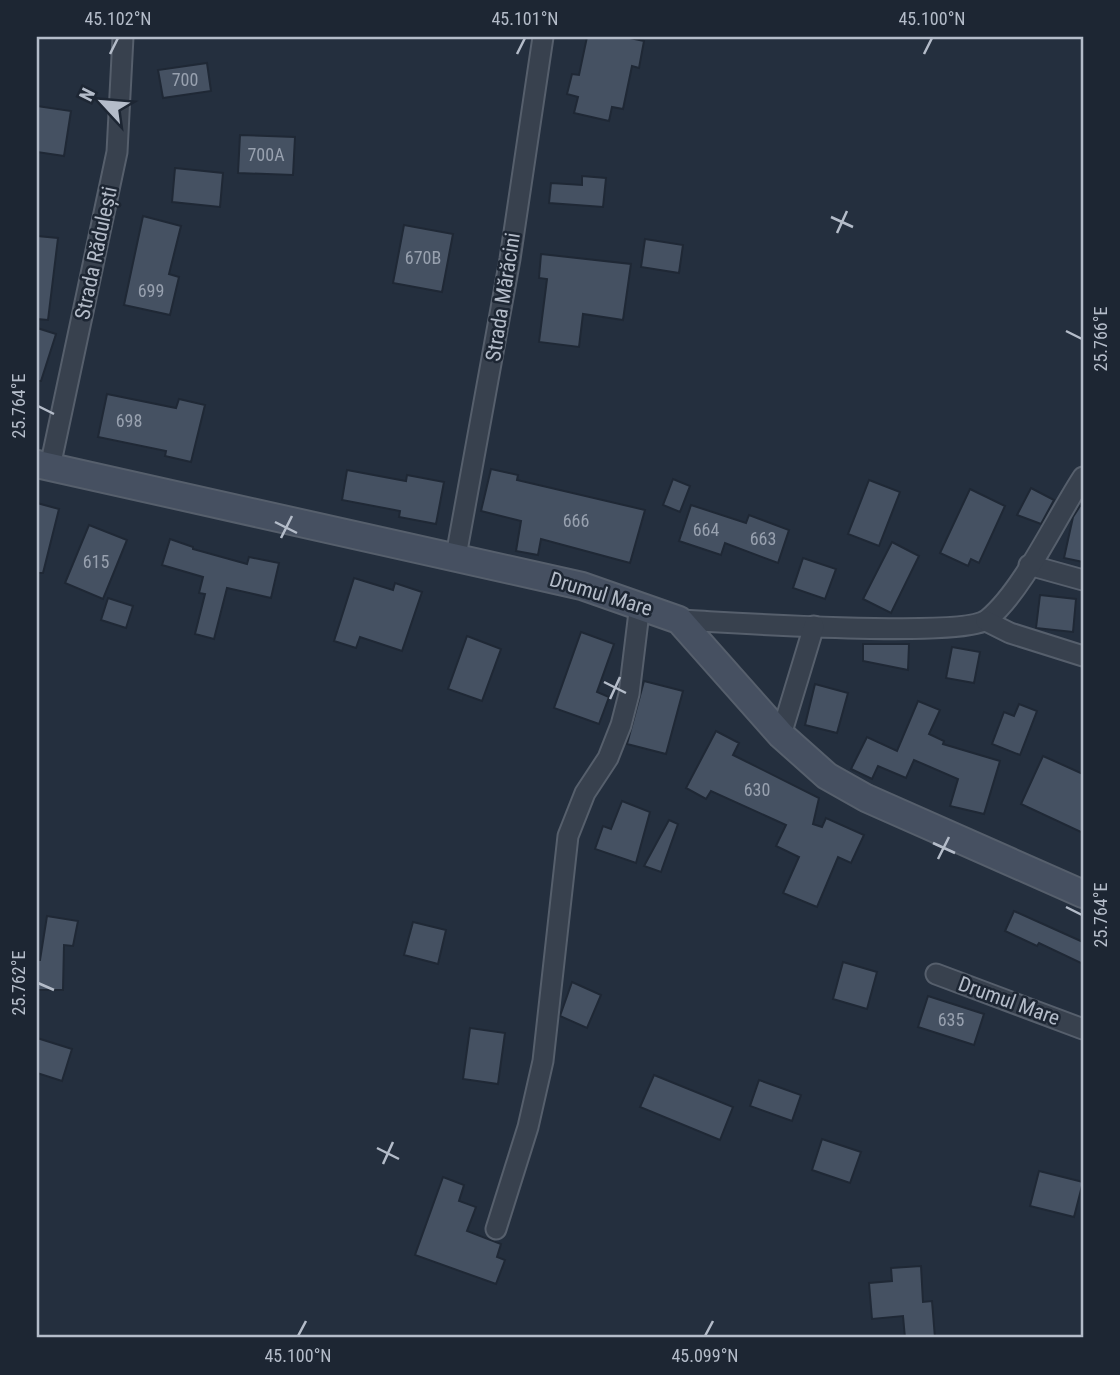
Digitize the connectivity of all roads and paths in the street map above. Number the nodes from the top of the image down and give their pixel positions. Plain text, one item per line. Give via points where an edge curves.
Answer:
1 (123, 37) edge
2 (543, 37) edge
3 (43, 465) edge
4 (1083, 477) edge
5 (456, 556) junction
6 (1029, 565) junction
7 (1083, 580) edge
8 (640, 604) junction
9 (679, 620) junction
10 (986, 621) junction
11 (814, 626) junction
12 (1083, 656) edge
13 (781, 735) junction
14 (1083, 894) edge
15 (936, 974) dead end
16 (1083, 1029) edge
17 (496, 1229) dead end

1 - 3 street, Strada Rădulești via 117,152
2 - 5 street, Strada Mărăcini via 508,272
3 - 5 street, Drumul Mare
4 - 6 street
5 - 8 street, Drumul Mare
6 - 7 street
6 - 10 street
8 - 9 street, Drumul Mare
8 - 17 street via 621,725 568,836 544,1061
9 - 11 street
9 - 13 street, Drumul Mare
10 - 11 street via 971,626 898,629
10 - 12 street
11 - 13 street
13 - 14 street, Drumul Mare via 827,776 866,798
15 - 16 street, Drumul Mare

